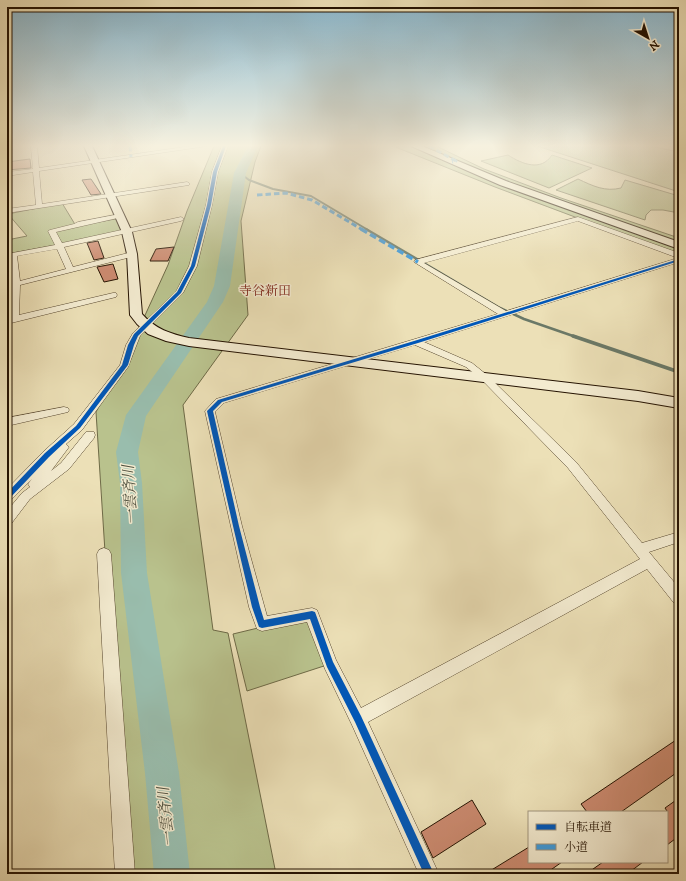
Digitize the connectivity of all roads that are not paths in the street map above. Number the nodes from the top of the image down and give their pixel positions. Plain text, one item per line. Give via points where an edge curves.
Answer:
1 (38, 187) edge
2 (106, 187) edge
3 (167, 187) edge
4 (212, 187) edge
5 (514, 187) edge
6 (110, 196) junction
7 (40, 206) junction
8 (7, 211) edge
9 (120, 216) junction
10 (182, 219) dead end
11 (127, 232) junction
12 (60, 246) junction
13 (679, 246) edge
14 (132, 254) junction
15 (10, 255) edge
16 (679, 256) edge
17 (679, 260) edge
18 (71, 270) junction
19 (16, 284) junction
20 (113, 295) dead end
21 (504, 314) junction
22 (11, 320) edge
23 (146, 326) junction
24 (416, 342) junction
25 (350, 361) junction
26 (484, 377) junction
27 (679, 403) edge
28 (64, 410) dead end
29 (7, 422) edge
30 (78, 427) junction
31 (90, 435) dead end
32 (26, 496) junction
33 (7, 497) edge
34 (7, 520) edge
35 (679, 537) edge
36 (104, 554) dead end
37 (644, 555) junction
38 (679, 599) edge
39 (358, 719) junction
40 (125, 874) edge
41 (429, 874) edge

1 - 7 street
2 - 6 street
3 - 6 street
4 - 23 street via 193,266 179,293
5 - 13 street
6 - 7 street
6 - 9 street
7 - 8 street
9 - 11 street
9 - 12 street via 52,231
10 - 11 street
11 - 12 street
11 - 14 street
12 - 15 street
12 - 18 street
14 - 18 street
14 - 23 street via 136,315
15 - 19 street
16 - 21 street via 578,219 418,262
17 - 21 street
18 - 19 street
19 - 22 street
20 - 22 street
21 - 24 street
23 - 25 street via 158,334 190,342
23 - 30 street via 136,335 125,365
24 - 25 street
24 - 26 street via 469,365
25 - 26 street
25 - 39 street via 220,400 210,411 262,624 312,615 330,664
26 - 27 street
26 - 37 street via 572,464
28 - 29 street
30 - 32 street
30 - 33 street
31 - 32 street via 65,466
32 - 34 street
35 - 37 street
36 - 40 street
37 - 38 street
37 - 39 street
39 - 41 street

